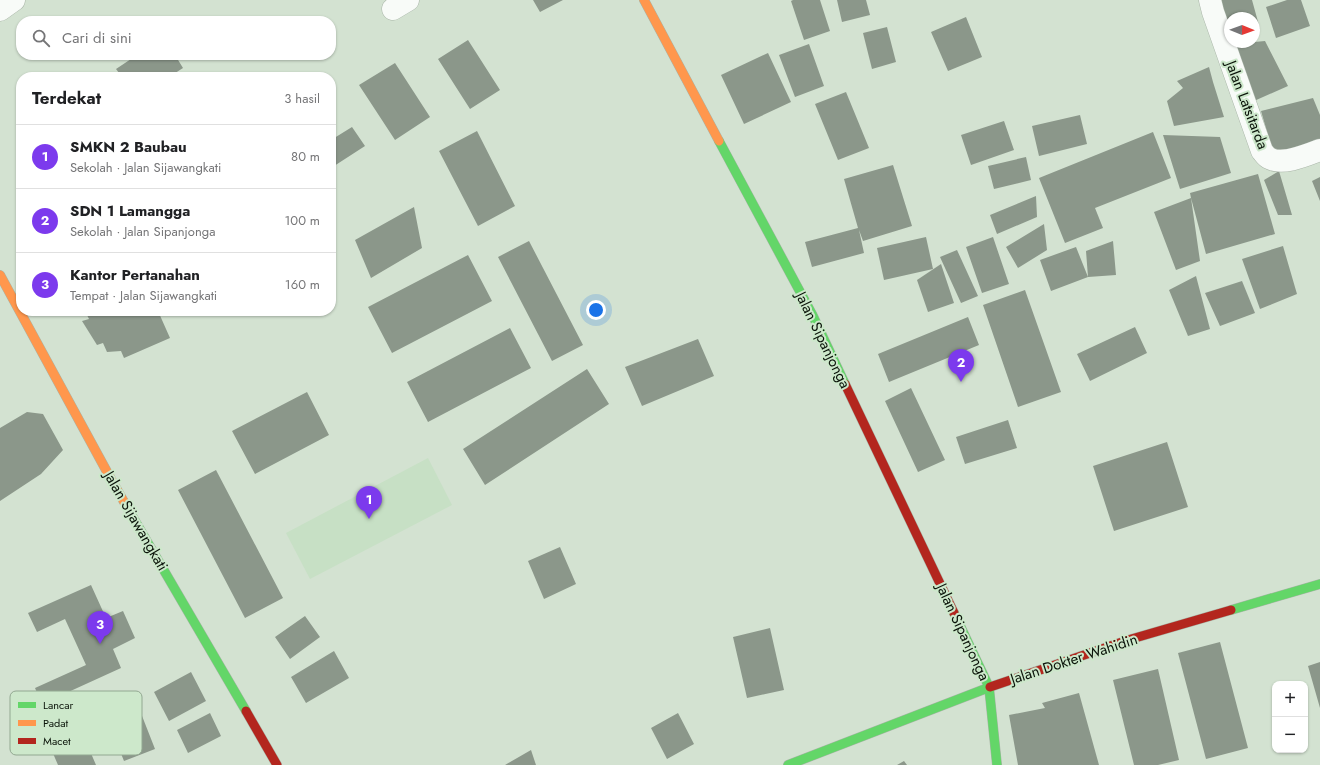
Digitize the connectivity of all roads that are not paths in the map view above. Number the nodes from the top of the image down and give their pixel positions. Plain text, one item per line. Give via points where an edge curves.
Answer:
1 (14, 0) edge
2 (644, 0) edge
3 (1210, 0) edge
4 (0, 10) edge
5 (1320, 150) edge
6 (0, 275) edge
7 (16, 304) edge
8 (22, 316) edge
9 (1320, 584) edge
10 (988, 687) junction
11 (277, 765) edge
12 (788, 765) edge
13 (997, 765) edge

1 - 4 street
2 - 10 street, Jalan Sipanjonga via 812,314
3 - 5 street, Jalan Latsitarda via 1262,151 1268,158 1277,160 1296,159
6 - 7 street, Jalan Sijawangkati
8 - 11 street, Jalan Sijawangkati via 112,481
9 - 10 street, Jalan Dokter Wahidin via 1128,640
10 - 12 street, Jalan Dokter Wahidin
10 - 13 street, Jalan Sipanjonga

